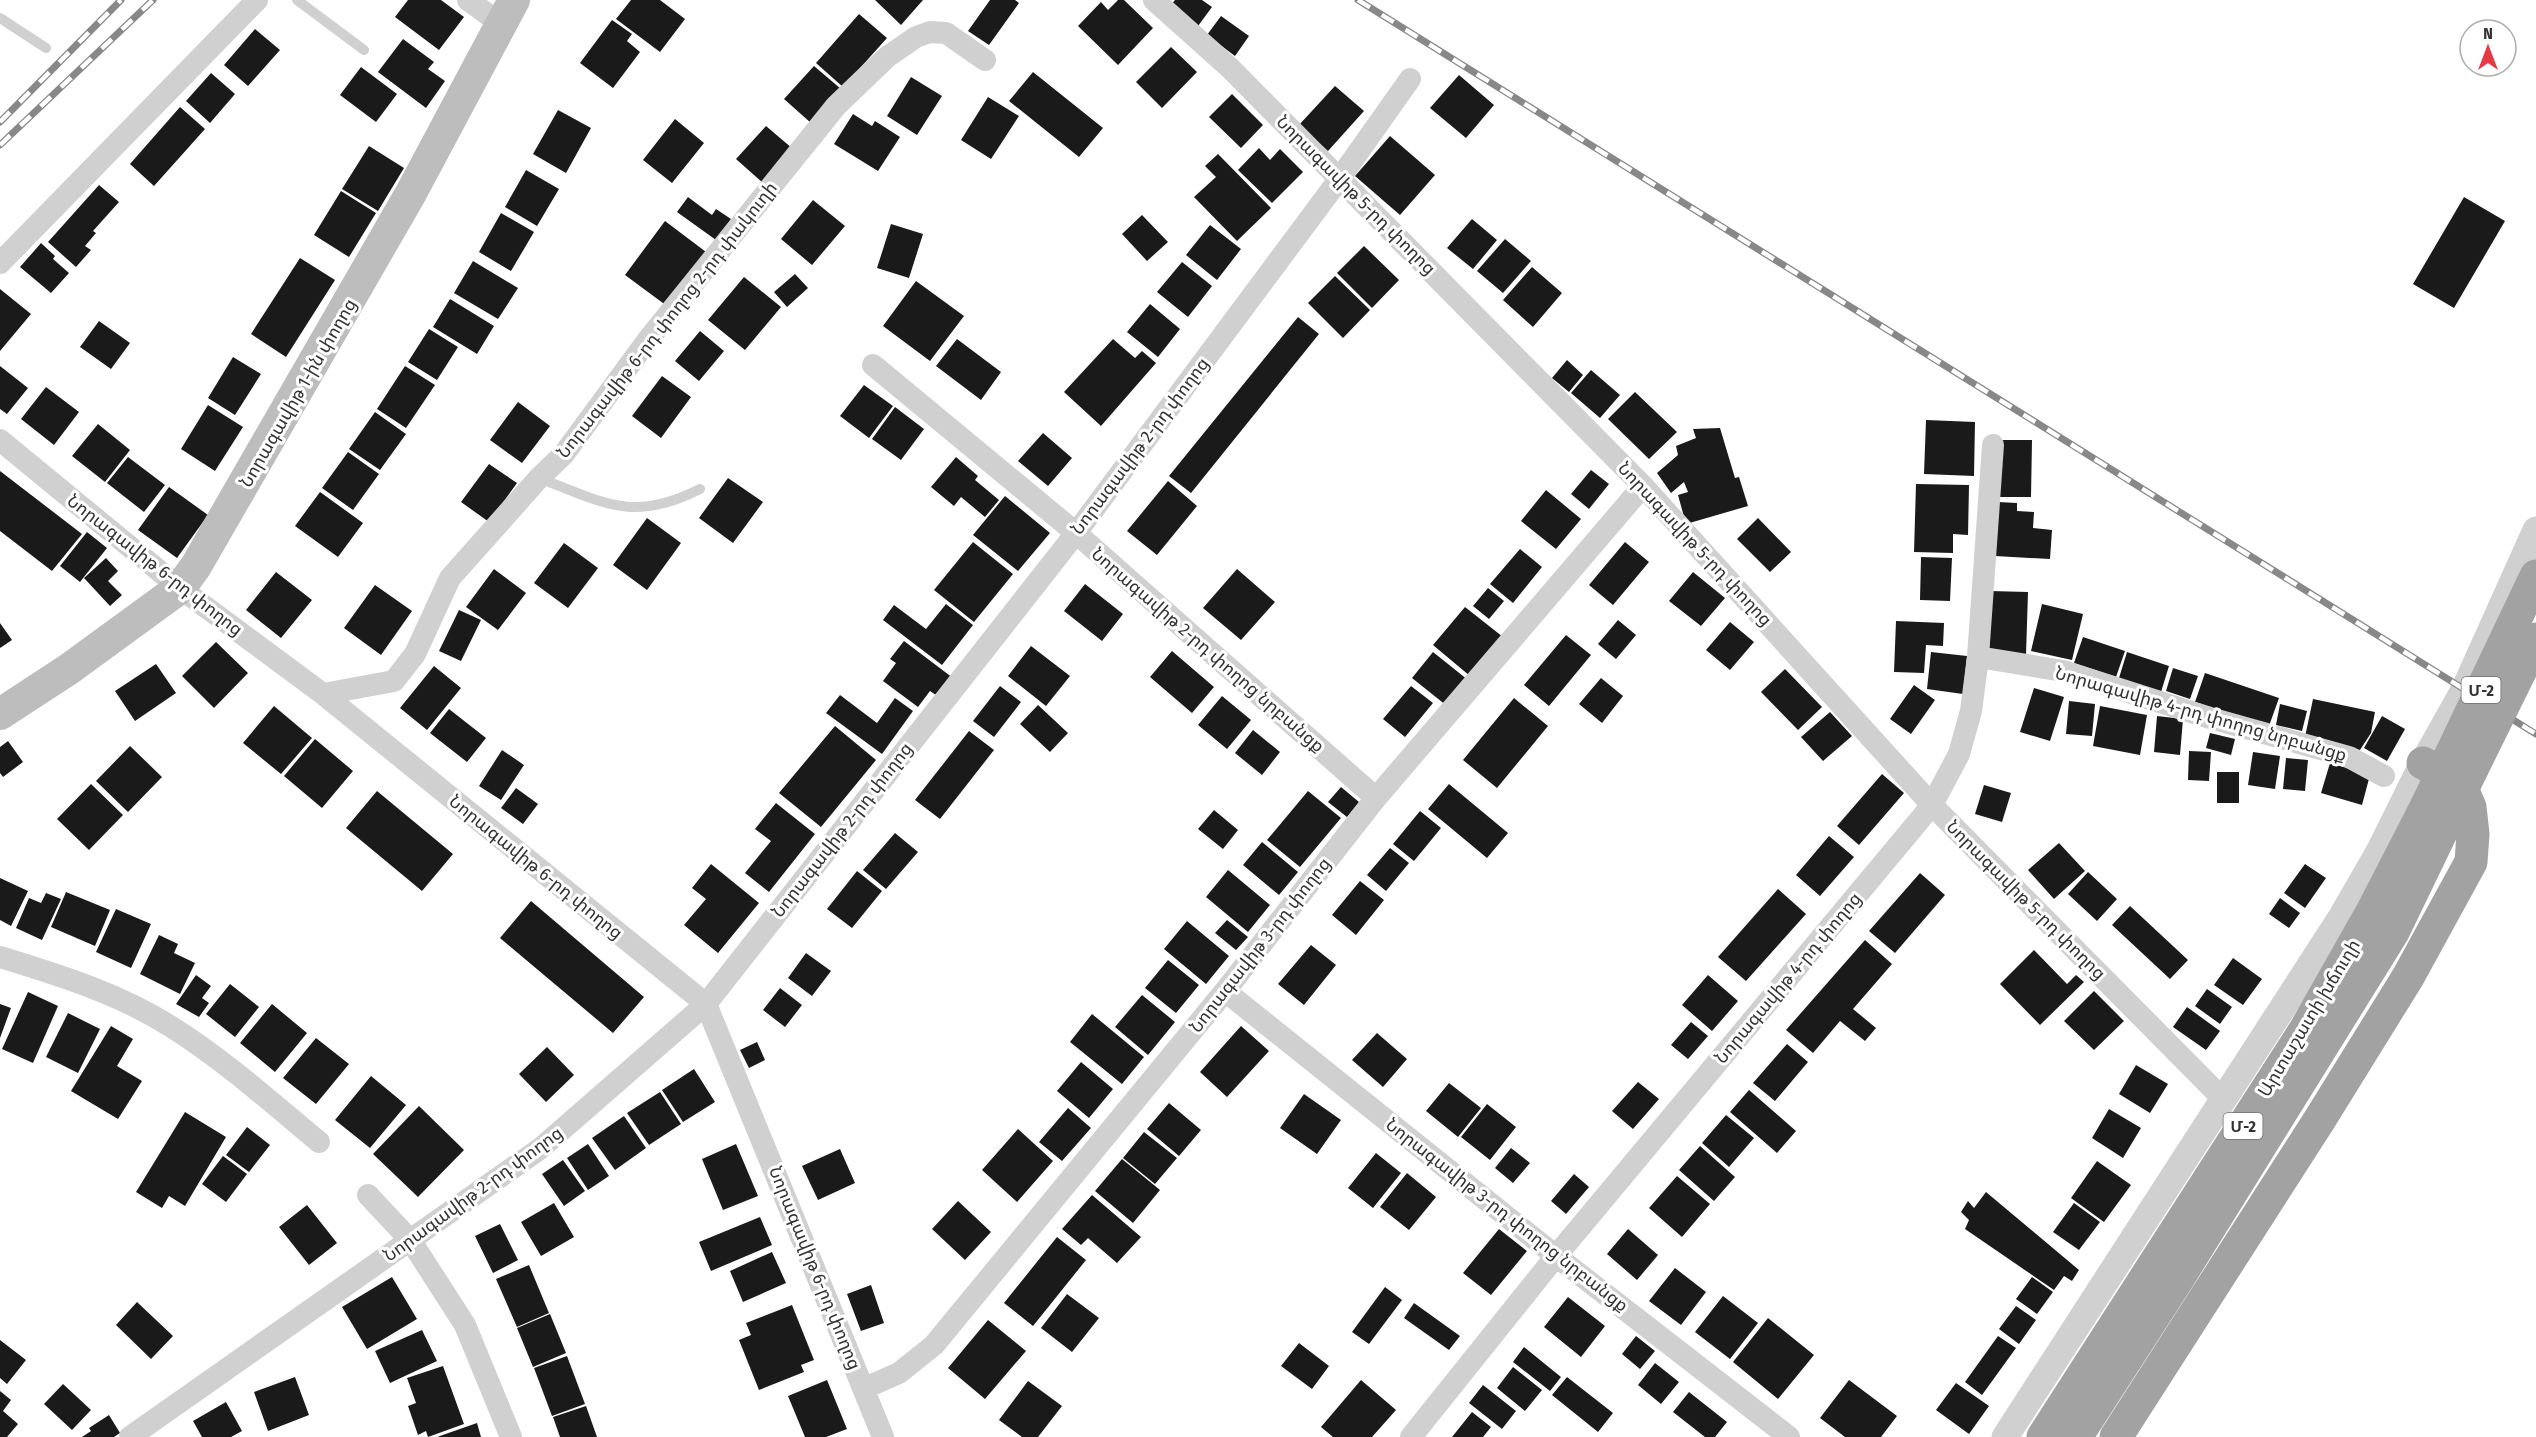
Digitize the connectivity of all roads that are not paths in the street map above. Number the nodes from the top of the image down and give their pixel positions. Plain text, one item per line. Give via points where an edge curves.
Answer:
1 (257, 0) edge
2 (297, 0) edge
3 (468, 0) edge
4 (1154, 0) edge
5 (508, 12) edge
6 (0, 18) edge
7 (46, 48) dead end
8 (364, 50) dead end
9 (985, 60) dead end
10 (1410, 79) dead end
11 (1340, 178) junction
12 (0, 263) edge
13 (873, 365) dead end
14 (0, 440) edge
15 (1993, 445) dead end
16 (539, 477) junction
17 (1643, 486) junction
18 (700, 489) dead end
19 (2536, 530) edge
20 (1076, 533) junction
21 (2536, 576) edge
22 (180, 588) junction
23 (2536, 639) edge
24 (1978, 657) junction
25 (323, 694) junction
26 (0, 714) edge
27 (2423, 763) junction
28 (2384, 776) dead end
29 (1376, 798) junction
30 (1932, 805) junction
31 (2438, 810) junction
32 (0, 957) edge
33 (1226, 991) junction
34 (706, 1004) junction
35 (2224, 1100) junction
36 (319, 1142) dead end
37 (368, 1195) dead end
38 (411, 1241) junction
39 (1556, 1256) junction
40 (865, 1388) junction
41 (130, 1437) edge
42 (511, 1437) edge
43 (883, 1437) edge
44 (1411, 1437) edge
45 (1789, 1437) edge
46 (2005, 1437) edge
47 (2043, 1437) edge
48 (2076, 1437) edge
49 (2116, 1437) edge

1 - 12 street
2 - 8 lane
3 - 5 street
4 - 11 street, Նորագավիթ 5-րդ փողոց via 1230,68
5 - 22 main road, Նորագավիթ 1-ին փողոց via 400,214 210,547
6 - 7 lane
9 - 16 street, Նորագավիթ 6-րդ փողոց 2-րդ փակուղի via 946,33 938,32 916,37 887,57 836,106 647,341 564,454
10 - 11 street, Նորագավիթ 2-րդ փողոց
11 - 17 street, Նորագավիթ 5-րդ փողոց
11 - 20 street, Նորագավիթ 2-րդ փողոց
13 - 20 street, Նորագավիթ 2-րդ փողոց նրբանցք
14 - 22 street, Նորագավիթ 6-րդ փողոց
15 - 24 street, Նորագավիթ 4-րդ փողոց
16 - 18 lane via 626,509 652,507
16 - 25 street, Նորագավիթ 6-րդ փողոց 2-րդ փակուղի via 450,578 415,654 394,681
17 - 29 street, Նորագավիթ 3-րդ փողոց
17 - 30 street, Նորագավիթ 5-րդ փողոց
19 - 27 street, Արտաշատի խճուղի via 2465,688
20 - 29 street, Նորագավիթ 2-րդ փողոց նրբանցք
20 - 34 street, Նորագավիթ 2-րդ փողոց
21 - 31 highway, Արտաշատի խճուղի / Մ-2, bridge
22 - 25 street, Նորագավիթ 6-րդ փողոց
22 - 26 main road, Նորագավիթ 1-ին փողոց
23 - 31 highway, Արտաշատի խճուղի / Մ-2, bridge
24 - 28 street, Նորագավիթ 4-րդ փողոց նրբանցք via 2063,671 2349,757
24 - 30 street, Նորագավիթ 4-րդ փողոց via 1971,711 1959,754
25 - 34 street, Նորագավիթ 6-րդ փողոց
27 - 35 street, Արտաշատի խճուղի via 2348,906
27 - 49 highway via 2449,777 2463,791 2470,807 2471,862 2408,977
29 - 33 street, Նորագավիթ 3-րդ փողոց
30 - 35 street, Նորագավիթ 5-րդ փողոց
30 - 39 street, Նորագավիթ 4-րդ փողոց
31 - 47 highway, Արտաշատի խճուղի / Մ-2 via 2305,1030
31 - 48 highway, Արտաշատի խճուղի / Մ-2 via 2381,952 2180,1278
32 - 36 street via 87,985 170,1026
33 - 39 street, Նորագավիթ 3-րդ փողոց նրբանցք
33 - 40 street, Նորագավիթ 3-րդ փողոց via 934,1345 899,1372
34 - 38 street, Նորագավիթ 2-րդ փողոց via 541,1149
34 - 40 street, Նորագավիթ 6-րդ փողոց
35 - 46 street, Արտաշատի խճուղի
37 - 38 street
38 - 41 street, Նորագավիթ 2-րդ փողոց
38 - 42 street via 465,1325
39 - 44 street, Նորագավիթ 4-րդ փողոց
39 - 45 street, Նորագավիթ 3-րդ փողոց նրբանցք
40 - 43 street, Նորագավիթ 6-րդ փողոց

